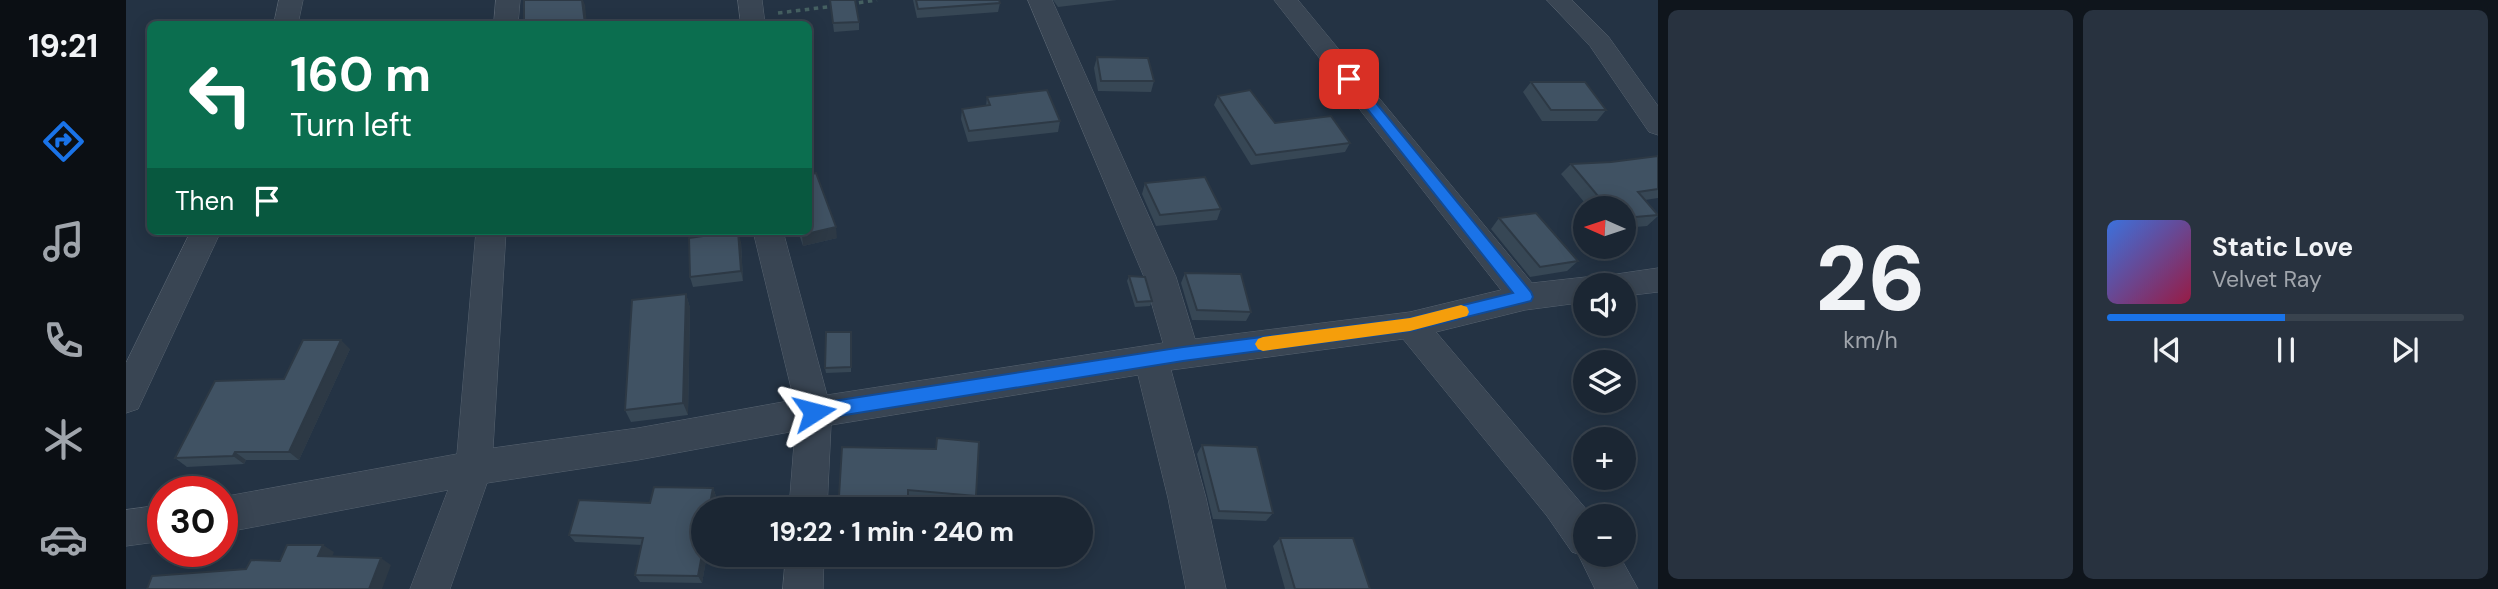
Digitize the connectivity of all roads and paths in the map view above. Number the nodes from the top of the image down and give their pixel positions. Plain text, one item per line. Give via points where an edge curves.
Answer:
1 (291, 0) edge
2 (508, 0) edge
3 (877, 0) edge
4 (1040, 0) edge
5 (1286, 0) edge
6 (1559, 0) edge
7 (849, 4) edge
8 (835, 6) edge
9 (752, 14) edge
10 (287, 21) edge
11 (506, 21) edge
12 (1658, 126) edge
13 (204, 235) edge
14 (491, 235) edge
15 (769, 235) edge
16 (1658, 280) edge
17 (1636, 282) edge
18 (1573, 291) edge
19 (1525, 297) junction
20 (1410, 325) junction
21 (1167, 357) junction
22 (126, 398) edge
23 (814, 412) junction
24 (474, 468) junction
25 (809, 497) edge
26 (238, 512) edge
27 (1573, 521) edge
28 (147, 525) edge
29 (126, 528) edge
30 (804, 567) edge
31 (1604, 567) edge
32 (430, 589) edge
33 (803, 589) edge
34 (1206, 589) edge
35 (1618, 589) edge

1 - 10 street
2 - 11 street
3 - 7 path
4 - 21 street via 1160,278
5 - 19 street
6 - 12 street via 1599,41
8 - 9 path
13 - 22 street
14 - 24 street
15 - 23 street
16 - 17 street
18 - 19 street
19 - 20 street
20 - 21 street
20 - 27 street
21 - 23 street
21 - 34 street via 1187,498
23 - 24 street
23 - 25 street
24 - 26 street
24 - 32 street
28 - 29 street
30 - 33 street
31 - 35 street

